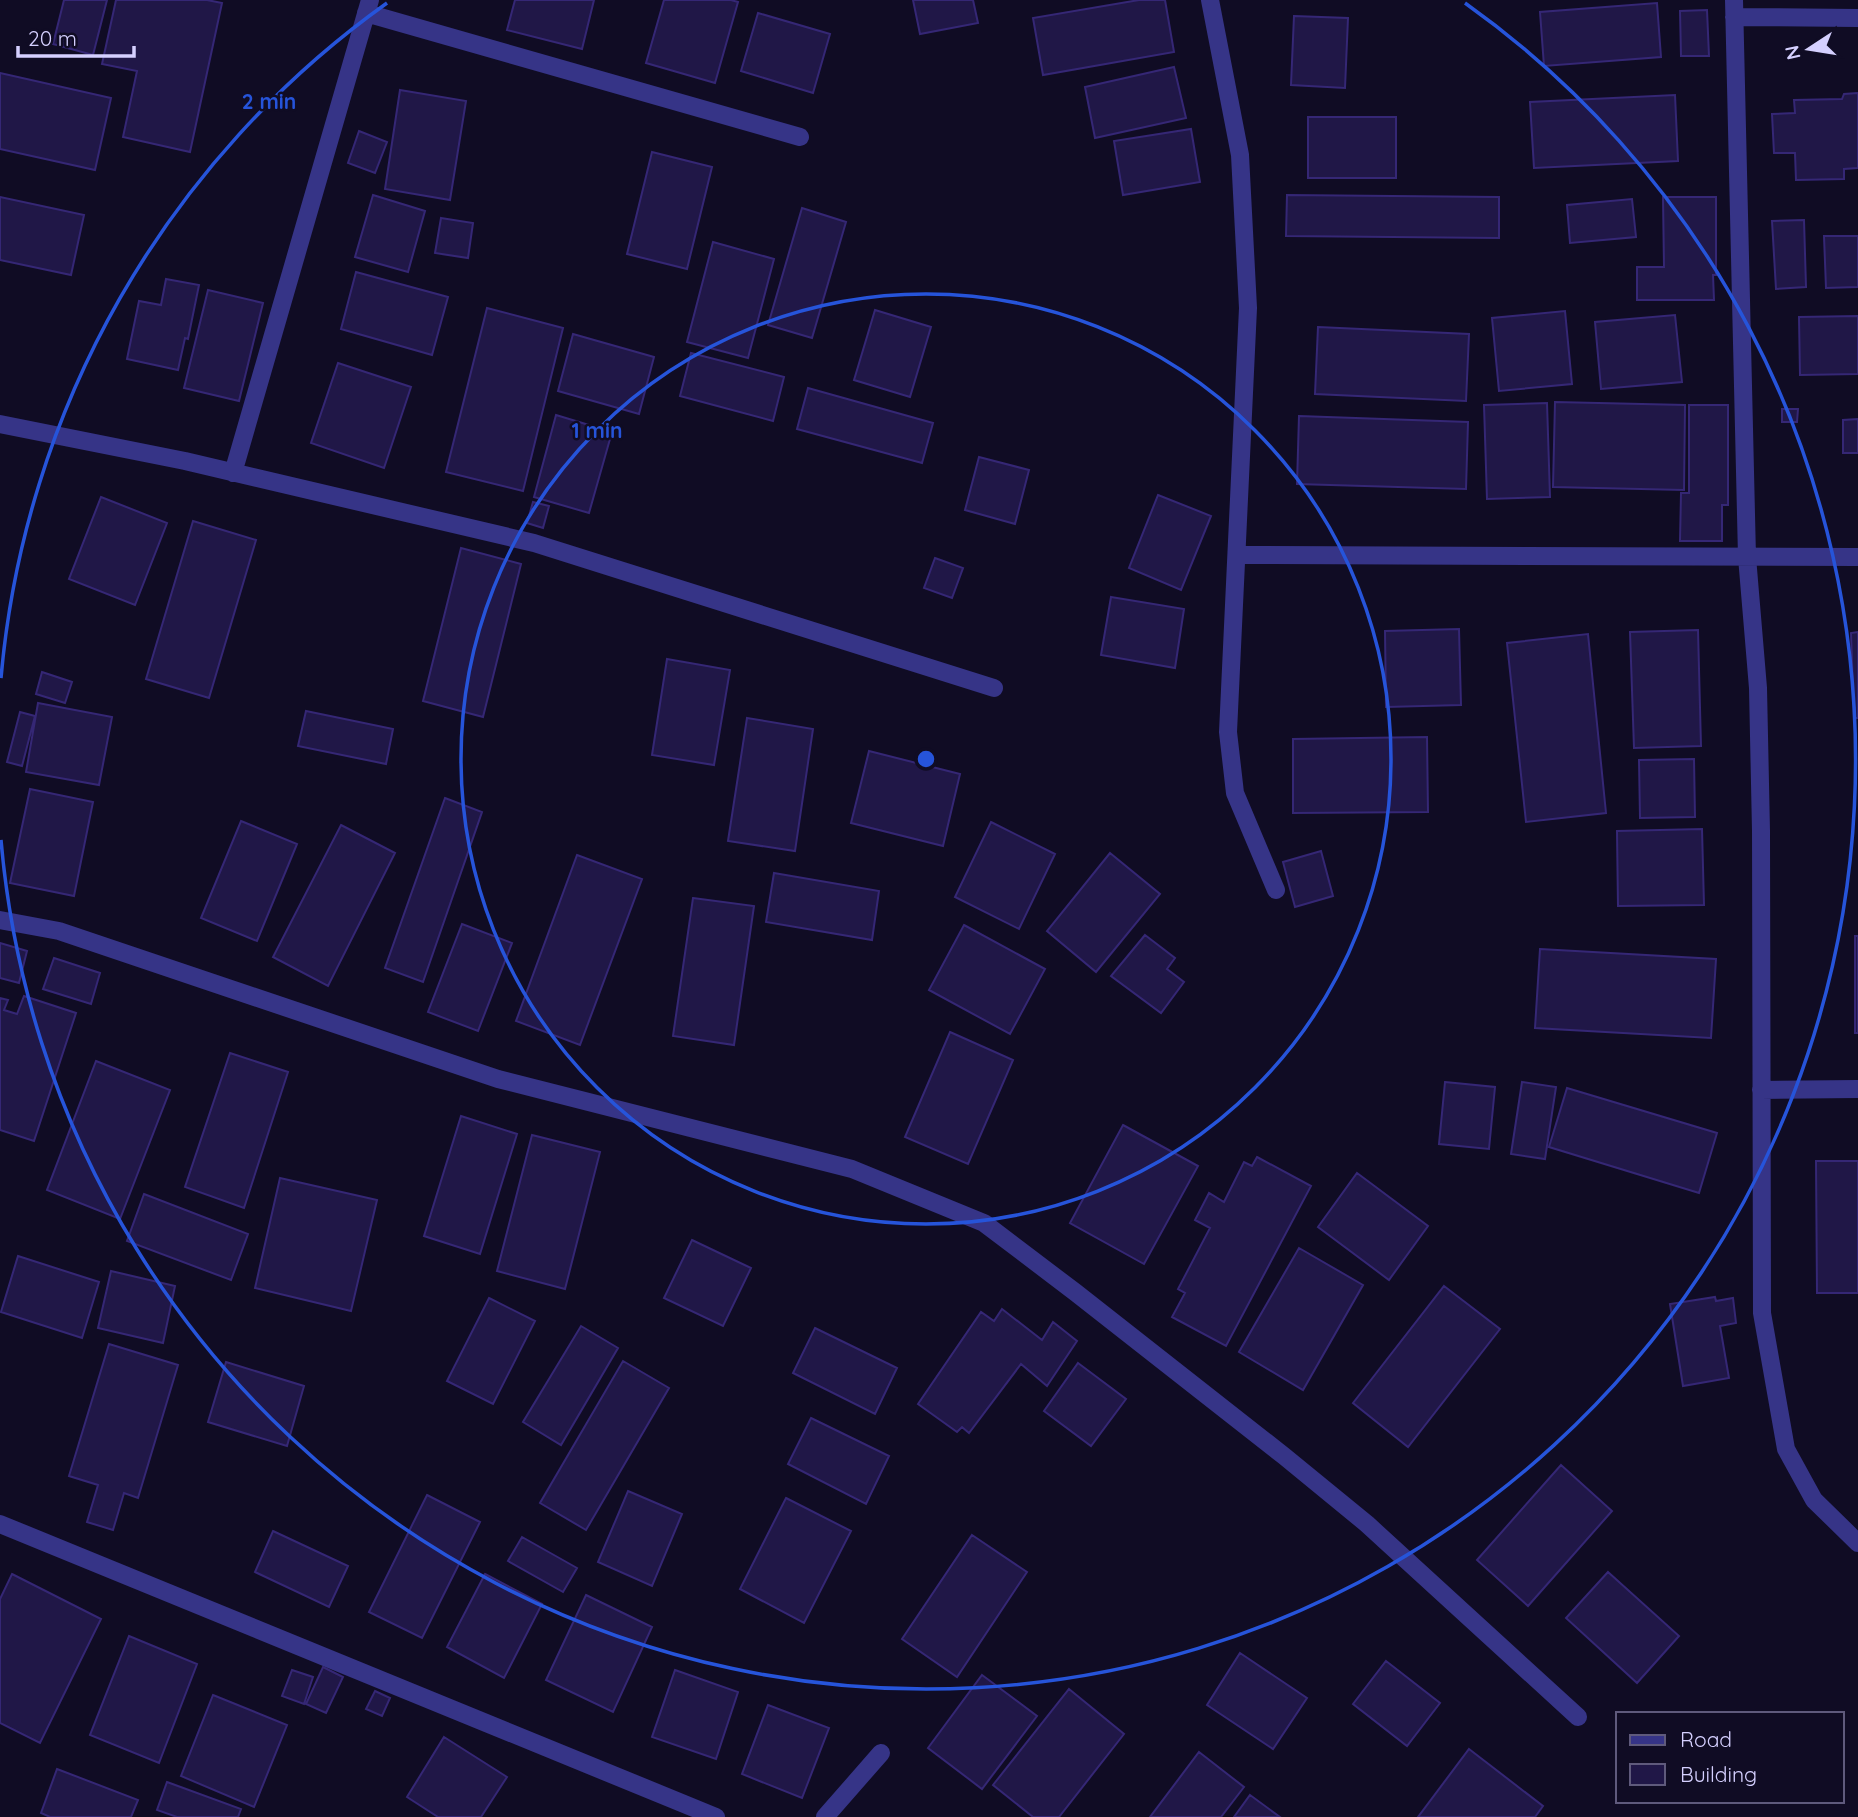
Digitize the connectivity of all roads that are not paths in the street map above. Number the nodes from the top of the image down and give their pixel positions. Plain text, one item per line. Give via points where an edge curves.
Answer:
1 (1210, 0) edge
2 (368, 6) edge
3 (1734, 9) edge
4 (1858, 18) edge
5 (800, 137) dead end
6 (0, 424) edge
7 (233, 473) junction
8 (1237, 555) junction
9 (1747, 557) junction
10 (1858, 557) edge
11 (994, 688) dead end
12 (1276, 890) dead end
13 (0, 920) edge
14 (1858, 1089) edge
15 (1761, 1090) junction
16 (0, 1524) edge
17 (1858, 1543) edge
18 (1578, 1717) dead end
19 (881, 1753) dead end
20 (716, 1817) edge
21 (825, 1817) edge

1 - 8 street via 1240,155 1248,308
2 - 5 street
2 - 7 street
3 - 4 street
3 - 9 street
6 - 7 street
7 - 11 street via 534,543
8 - 9 street
8 - 12 street via 1228,732 1235,793
9 - 10 street
9 - 15 street via 1758,701
13 - 18 street via 59,931 498,1079 852,1169 984,1223 1367,1524
14 - 15 street
15 - 17 street via 1762,1313 1786,1449 1814,1500
16 - 20 street
19 - 21 street

